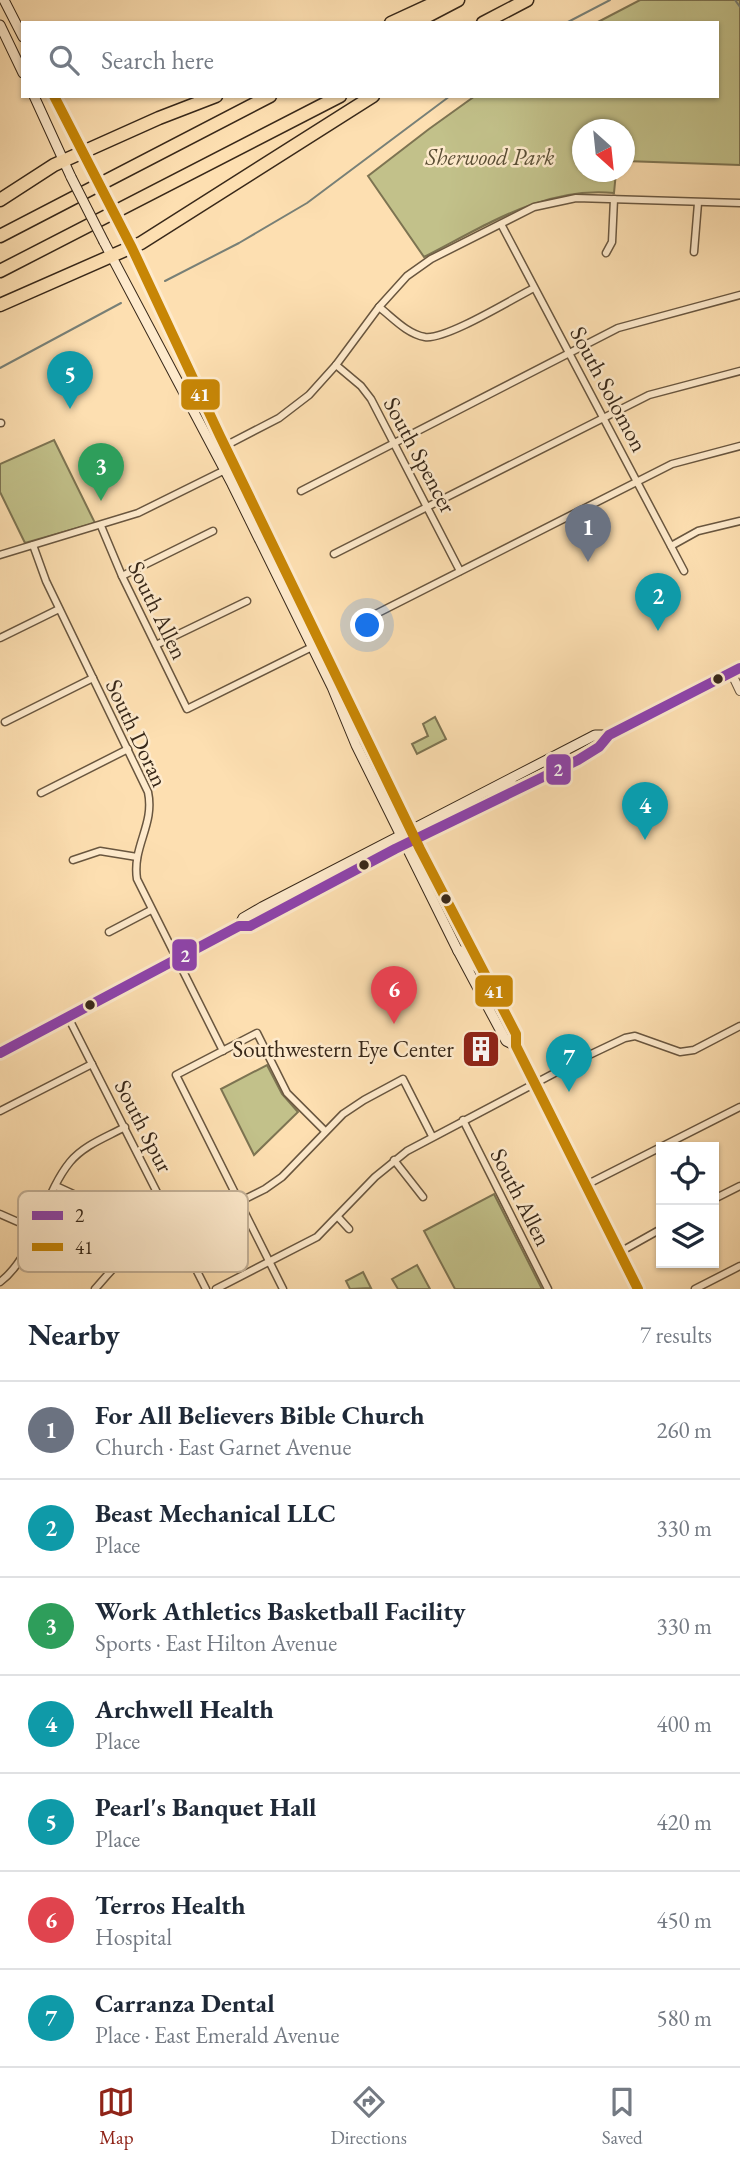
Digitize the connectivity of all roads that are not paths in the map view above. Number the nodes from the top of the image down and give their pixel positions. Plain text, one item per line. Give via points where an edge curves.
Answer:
1 (4, 0) edge
2 (441, 0) edge
3 (458, 0) edge
4 (526, 0) edge
5 (395, 21) edge
6 (418, 21) edge
7 (487, 21) edge
8 (502, 21) edge
9 (0, 24) edge
10 (21, 33) edge
11 (21, 69) edge
12 (35, 98) edge
13 (55, 98) edge
14 (211, 98) edge
15 (266, 98) edge
16 (336, 98) edge
17 (370, 98) edge
18 (83, 152) junction
19 (64, 161) junction
20 (614, 199) junction
21 (0, 200) edge
22 (698, 203) junction
23 (740, 203) edge
24 (501, 223) junction
25 (0, 236) edge
26 (132, 248) junction
27 (694, 252) dead end
28 (606, 253) dead end
29 (112, 257) junction
30 (0, 271) edge
31 (534, 288) junction
32 (740, 295) edge
33 (0, 305) edge
34 (379, 307) junction
35 (163, 349) junction
36 (569, 354) junction
37 (336, 365) junction
38 (740, 371) edge
39 (191, 376) junction
40 (179, 381) junction
41 (208, 411) junction
42 (602, 418) junction
43 (394, 443) junction
44 (225, 446) junction
45 (740, 446) edge
46 (215, 451) junction
47 (234, 466) junction
48 (225, 470) junction
49 (636, 482) junction
50 (302, 491) dead end
51 (428, 507) junction
52 (740, 521) edge
53 (101, 526) junction
54 (213, 531) dead end
55 (33, 545) junction
56 (671, 546) junction
57 (334, 554) dead end
58 (0, 555) edge
59 (460, 571) junction
60 (684, 572) dead end
61 (122, 576) junction
62 (247, 601) dead end
63 (59, 609) junction
64 (365, 620) dead end
65 (0, 638) edge
66 (317, 644) junction
67 (156, 645) junction
68 (740, 668) edge
69 (731, 672) junction
70 (93, 678) junction
71 (740, 691) edge
72 (344, 715) junction
73 (5, 722) dead end
74 (608, 735) junction
75 (368, 740) junction
76 (128, 749) junction
77 (566, 750) junction
78 (519, 774) junction
79 (525, 786) junction
80 (41, 793) dead end
81 (486, 805) junction
82 (411, 829) junction
83 (400, 835) junction
84 (416, 840) junction
85 (405, 845) junction
86 (137, 857) junction
87 (73, 860) dead end
88 (293, 891) junction
89 (151, 910) junction
90 (265, 918) junction
91 (445, 925) junction
92 (239, 926) junction
93 (109, 932) dead end
94 (470, 945) junction
95 (458, 951) junction
96 (177, 959) junction
97 (482, 971) junction
98 (480, 993) junction
99 (507, 1016) junction
100 (68, 1017) junction
101 (740, 1026) edge
102 (516, 1046) junction
103 (223, 1051) junction
104 (0, 1053) edge
105 (92, 1063) junction
106 (535, 1083) junction
107 (740, 1107) edge
108 (0, 1111) edge
109 (463, 1121) junction
110 (125, 1127) junction
111 (325, 1131) junction
112 (432, 1136) junction
113 (394, 1160) junction
114 (586, 1185) junction
115 (56, 1186) junction
116 (740, 1186) edge
117 (53, 1191) edge
118 (67, 1191) edge
119 (157, 1191) edge
120 (234, 1191) edge
121 (719, 1196) edge
122 (423, 1197) dead end
123 (248, 1198) edge
124 (0, 1214) edge
125 (338, 1217) junction
126 (248, 1219) edge
127 (18, 1222) edge
128 (349, 1229) dead end
129 (656, 1232) edge
130 (620, 1252) junction
131 (270, 1262) junction
132 (18, 1264) edge
133 (740, 1266) edge
134 (110, 1272) edge
135 (197, 1272) edge
136 (0, 1282) edge
137 (95, 1289) edge
138 (206, 1289) edge
139 (215, 1289) edge
140 (283, 1289) edge
141 (548, 1289) edge
142 (638, 1289) edge
143 (695, 1289) edge

1 - 10 main road
2 - 5 highway
3 - 6 highway
4 - 7 highway
4 - 8 highway
9 - 11 main road
12 - 19 main road
13 - 18 main road
14 - 18 highway
15 - 25 highway
16 - 30 highway
17 - 26 highway
18 - 19 highway
18 - 26 main road, bridge
19 - 21 highway
19 - 29 main road, bridge
20 - 22 street
20 - 24 street via 576,198 545,204
20 - 28 street via 612,242
22 - 23 street
22 - 27 street
24 - 31 street, South Solomon
24 - 34 street via 428,261
26 - 29 highway
26 - 39 main road
29 - 33 highway
29 - 35 main road
31 - 34 street via 449,332 426,337 410,331
31 - 36 street, South Solomon
32 - 36 street via 618,328
34 - 37 street
35 - 39 main road via 182,374
35 - 40 main road
36 - 42 street, South Solomon
36 - 43 street
37 - 43 street, South Spencer via 371,399
37 - 44 street via 294,408
38 - 42 street via 649,395
39 - 41 main road
40 - 41 main road
40 - 46 main road
41 - 44 main road
42 - 49 street, South Solomon
42 - 51 street
43 - 50 street
43 - 51 street, South Spencer
44 - 46 street
44 - 47 main road
45 - 49 street via 672,464
46 - 48 main road
47 - 48 street
47 - 66 main road
48 - 53 street
48 - 66 main road
49 - 56 street, South Solomon
49 - 59 street
51 - 57 street
51 - 59 street, South Spencer
52 - 56 street via 698,531
53 - 55 street
53 - 61 street, South Allen
54 - 61 street
55 - 58 street
55 - 63 street, South Doran
56 - 60 street, South Solomon
59 - 64 street
61 - 67 street, South Allen
62 - 67 street
63 - 65 street
63 - 70 street, South Doran
66 - 67 street, South Allen via 187,709
66 - 72 main road
66 - 75 main road
68 - 69 main road
69 - 71 street
69 - 74 main road
70 - 73 street
70 - 76 street, South Doran
72 - 75 main road via 348,714
72 - 83 main road
74 - 77 main road via 595,735
74 - 79 main road via 599,747
75 - 82 main road
76 - 80 street
76 - 86 street, South Doran via 151,806
77 - 78 main road
77 - 79 main road via 559,759 525,777
78 - 81 main road
78 - 82 main road
79 - 81 main road
81 - 84 main road
82 - 83 main road
82 - 84 main road
83 - 85 main road
83 - 88 main road
84 - 85 main road
84 - 94 main road
85 - 90 main road
85 - 91 main road
86 - 87 street via 100,851
86 - 89 street, South Doran via 136,879
88 - 90 main road
88 - 92 main road via 243,918
89 - 93 street
89 - 96 street, South Doran
90 - 92 main road
91 - 94 main road via 462,945
91 - 95 main road
92 - 96 main road
94 - 97 main road
95 - 97 main road via 466,953
95 - 98 main road
96 - 100 main road
96 - 103 street, South Doran
97 - 99 main road
98 - 99 main road via 499,1017
98 - 102 main road via 506,1041
99 - 102 main road
100 - 104 main road
100 - 105 street, South Spur
101 - 106 street via 694,1050 680,1052 643,1038 625,1038
102 - 106 main road
103 - 111 street via 257,1033 287,1093
103 - 120 street via 176,1075
105 - 108 street
105 - 110 street, South Spur
106 - 109 street
106 - 114 main road
107 - 114 street
109 - 112 street
109 - 141 street, South Allen
110 - 115 street via 77,1155
110 - 119 street, South Spur
111 - 112 street via 364,1100 403,1079
111 - 123 street via 282,1177
112 - 113 street
113 - 122 street
113 - 125 street
114 - 130 main road
115 - 117 street
115 - 118 street
116 - 121 street
124 - 127 street
125 - 128 street
125 - 131 street via 317,1237
126 - 131 street
129 - 130 street
130 - 142 main road
131 - 139 street
131 - 140 street
132 - 136 street
133 - 143 street
134 - 137 street
135 - 138 street, South Spur

